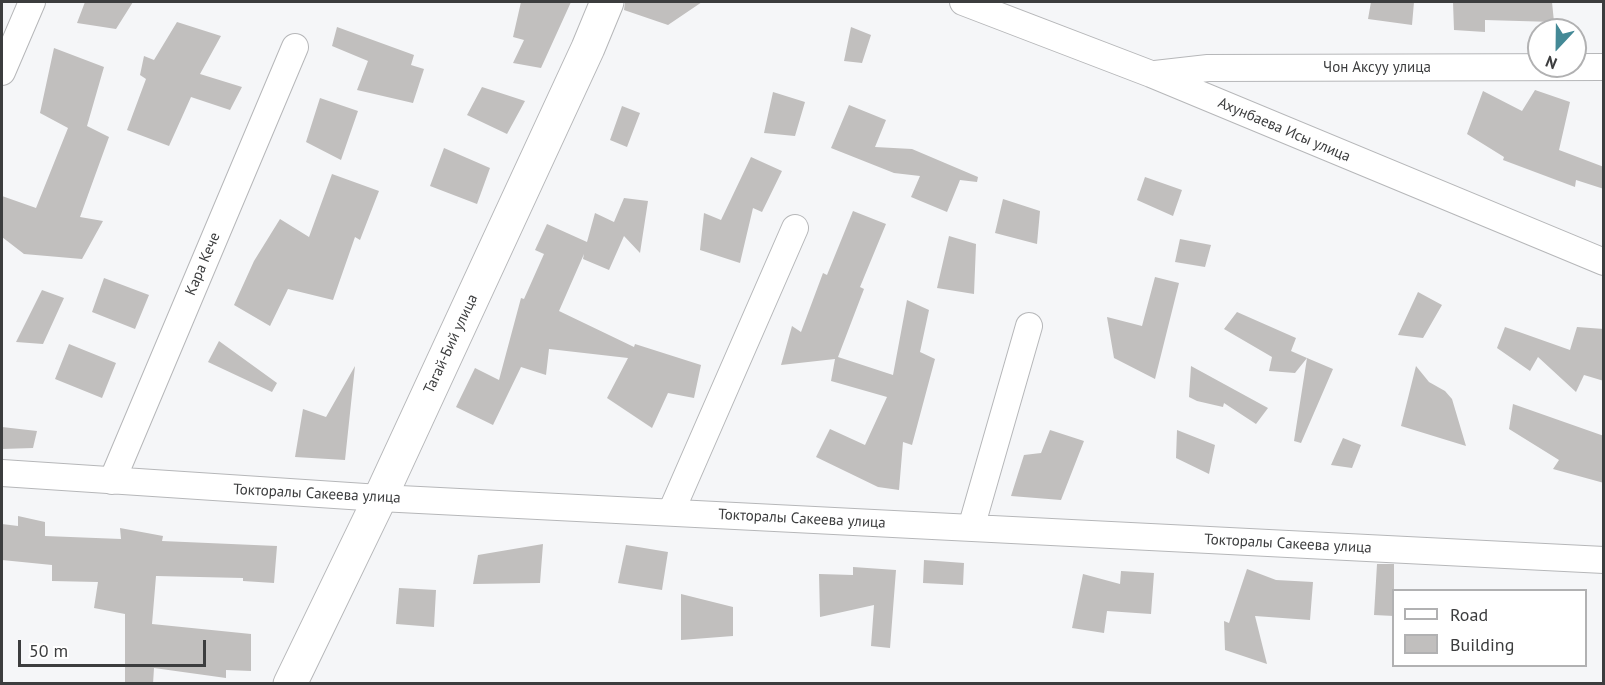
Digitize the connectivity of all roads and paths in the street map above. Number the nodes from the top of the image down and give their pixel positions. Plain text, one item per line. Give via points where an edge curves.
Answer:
1 (32, 2) edge
2 (607, 2) edge
3 (963, 2) edge
4 (295, 47) dead end
5 (1604, 67) edge
6 (2, 72) edge
7 (1151, 74) junction
8 (795, 228) dead end
9 (1604, 262) edge
10 (1029, 326) dead end
11 (2, 473) edge
12 (112, 481) junction
13 (380, 498) junction
14 (671, 512) junction
15 (971, 528) junction
16 (1604, 560) edge
17 (290, 684) edge

1 - 6 street
2 - 13 street, Тагай-Бий улица
3 - 7 street, Ахунбаева Исы улица
4 - 12 street, Кара Кече
5 - 7 street, Чон Аксуу улица via 1208,68
7 - 9 street, Ахунбаева Исы улица
8 - 14 street
10 - 15 street
11 - 12 street, Токторалы Сакеева улица
12 - 13 street, Токторалы Сакеева улица
13 - 14 street, Токторалы Сакеева улица
13 - 17 street, Тагай-Бий улица
14 - 15 street, Токторалы Сакеева улица
15 - 16 street, Токторалы Сакеева улица

